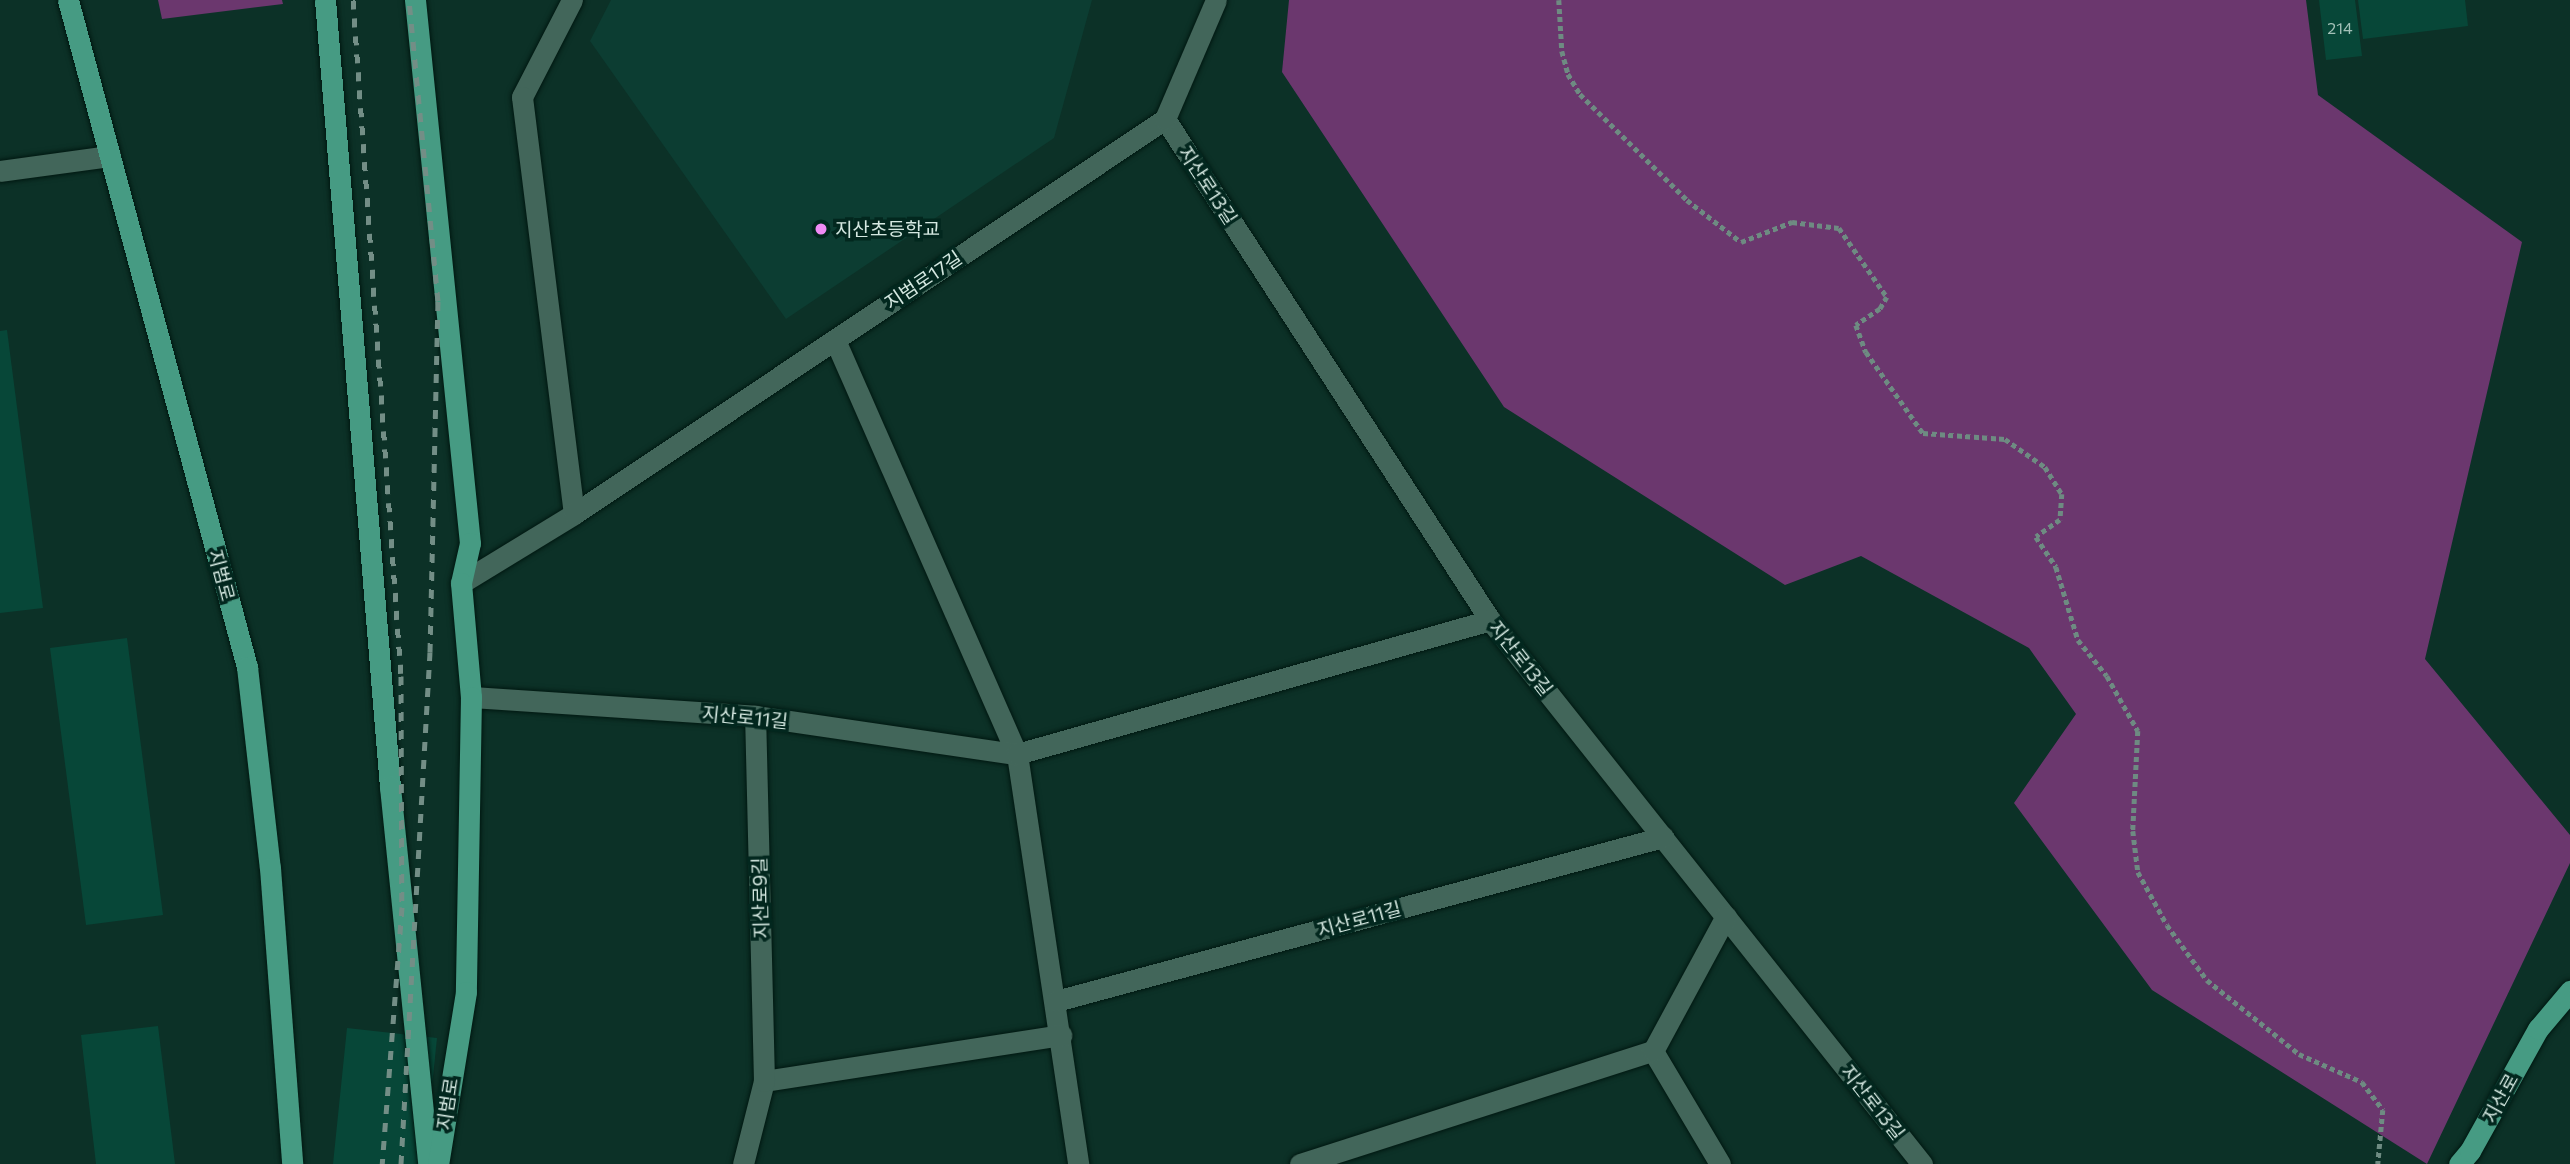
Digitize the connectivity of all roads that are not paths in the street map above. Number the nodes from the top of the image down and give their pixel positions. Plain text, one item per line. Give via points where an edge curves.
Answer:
1 (68, 0) edge
2 (325, 0) edge
3 (415, 0) edge
4 (572, 0) edge
5 (1216, 0) edge
6 (1165, 118) junction
7 (110, 156) junction
8 (0, 171) edge
9 (835, 340) junction
10 (575, 514) junction
11 (461, 583) junction
12 (1490, 620) junction
13 (471, 697) junction
14 (755, 716) junction
15 (1017, 754) junction
16 (1663, 837) junction
17 (1726, 916) junction
18 (2570, 991) edge
19 (1056, 1001) junction
20 (1060, 1035) junction
21 (1653, 1051) junction
22 (764, 1081) junction
23 (292, 1164) edge
24 (428, 1164) edge
25 (438, 1164) edge
26 (743, 1164) edge
27 (1077, 1164) edge
28 (1300, 1164) edge
29 (1720, 1164) edge
30 (1922, 1164) edge
31 (2459, 1164) edge

1 - 7 main road, 지범로
2 - 24 main road via 390,787
3 - 11 main road, 지범로 via 470,543
4 - 10 street via 522,97
5 - 6 street
6 - 9 street, 지범로17길
6 - 12 street, 지산로13길
7 - 8 street
7 - 23 main road, 지범로 via 247,667 270,869
9 - 10 street, 지범로17길
9 - 15 street
10 - 11 street, 지범로17길
11 - 13 main road, 지범로
12 - 15 street, 지산로11길
12 - 16 street, 지산로13길
13 - 14 street, 지산로11길
13 - 25 main road, 지범로 via 466,992
14 - 15 street, 지산로11길
14 - 22 street, 지산로9길
15 - 19 street
16 - 17 street, 지산로13길
16 - 19 street, 지산로11길
17 - 21 street
17 - 30 street, 지산로13길
18 - 31 main road, 지산로 via 2538,1029
19 - 20 street
20 - 22 street
20 - 27 street
21 - 28 street
21 - 29 street
22 - 26 street, 지산로9길

